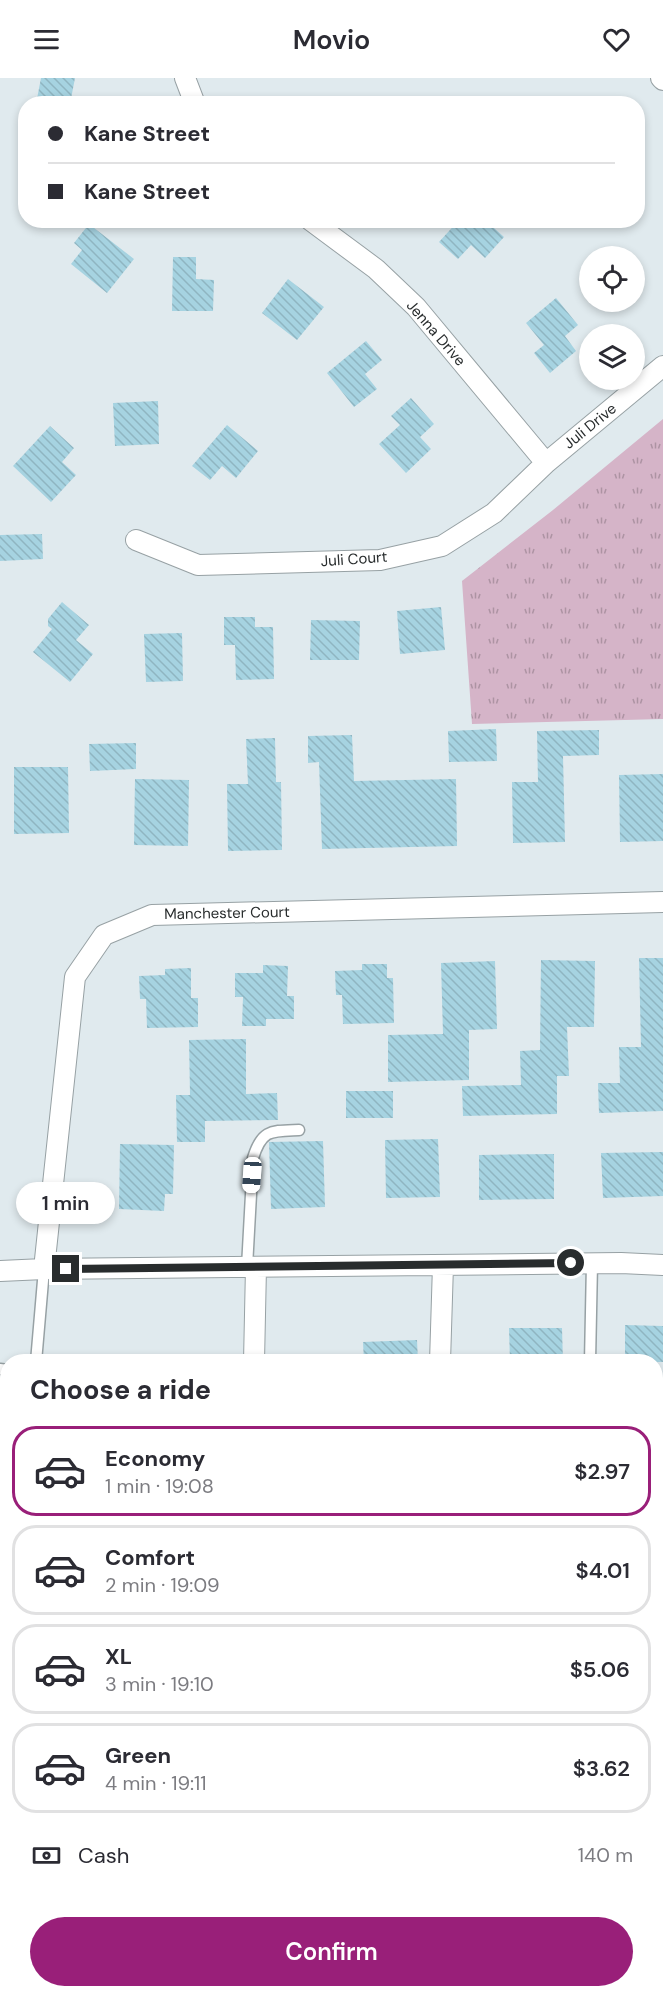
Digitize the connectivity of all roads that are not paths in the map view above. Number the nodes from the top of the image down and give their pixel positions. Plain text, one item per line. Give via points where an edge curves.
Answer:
1 (185, 78) edge
2 (192, 96) edge
3 (321, 228) edge
4 (663, 366) edge
5 (546, 463) junction
6 (136, 540) dead end
7 (663, 902) edge
8 (299, 1130) dead end
9 (592, 1263) junction
10 (443, 1265) junction
11 (663, 1265) edge
12 (252, 1267) junction
13 (44, 1269) junction
14 (0, 1271) edge
15 (37, 1354) edge
16 (254, 1354) edge
17 (440, 1354) edge
18 (590, 1354) edge

1 - 2 street
3 - 5 street, Jenna Drive via 375,269 416,307
4 - 5 street, Juli Drive
5 - 6 street, Juli Court via 494,513 442,546 380,560 198,565
7 - 13 street, Manchester Court via 152,915 104,935 75,977
8 - 12 lane via 266,1134 258,1141 253,1158
9 - 10 street
9 - 11 street
9 - 18 lane
10 - 12 street
10 - 17 street
12 - 13 street
12 - 16 street
13 - 14 street
13 - 15 lane

